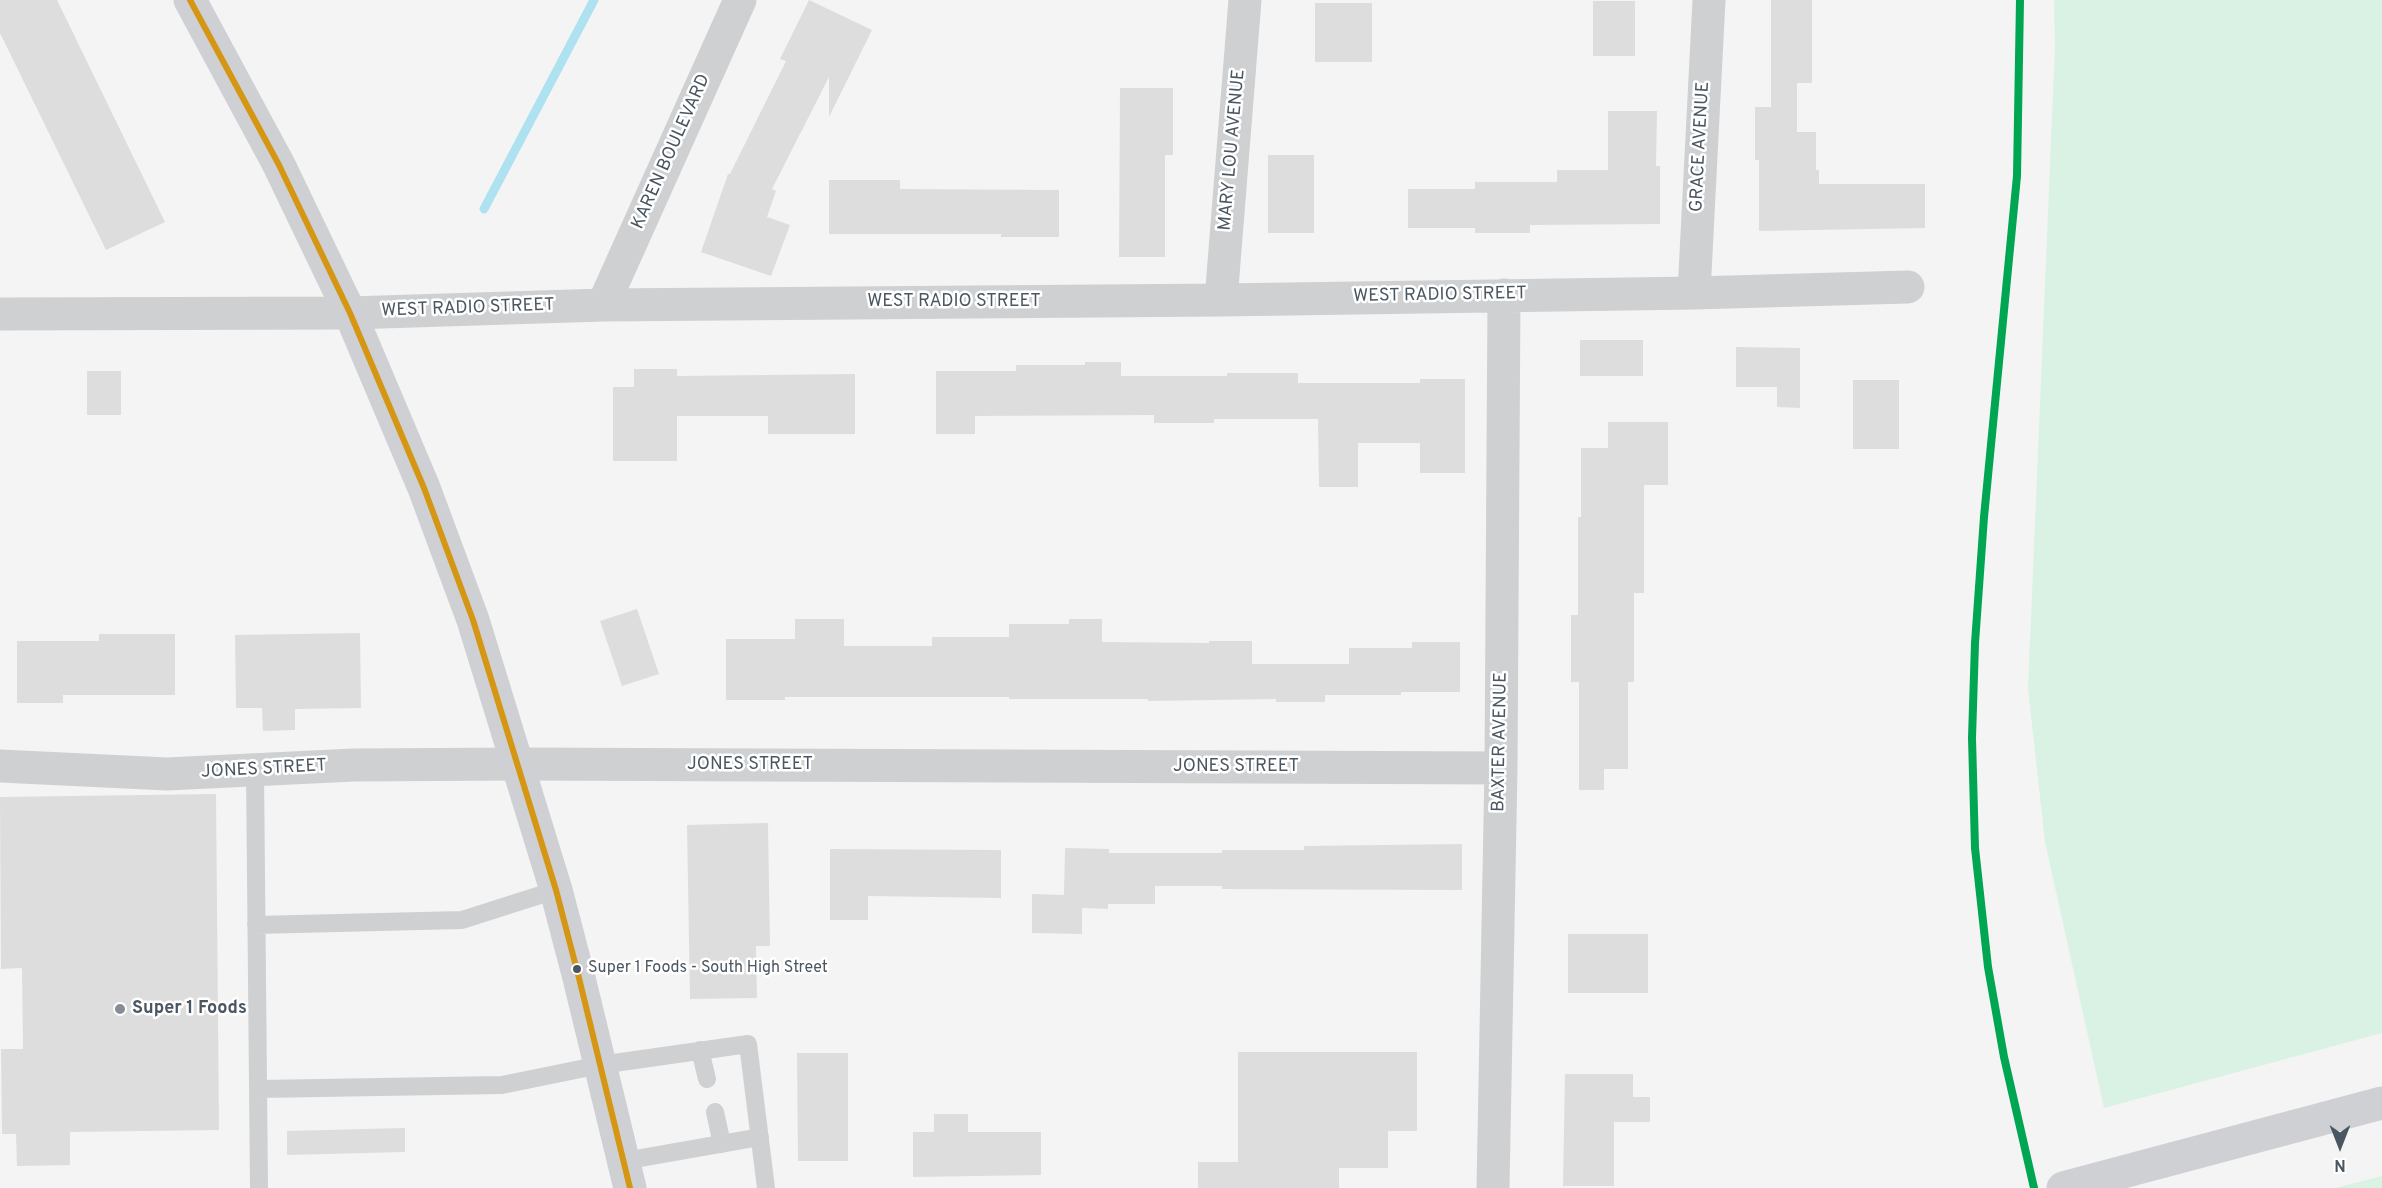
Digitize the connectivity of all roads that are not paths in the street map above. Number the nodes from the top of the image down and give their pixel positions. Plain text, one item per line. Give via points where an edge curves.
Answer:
1 (190, 0) edge
2 (740, 0) edge
3 (1245, 0) edge
4 (1709, 0) edge
5 (1908, 288) dead end
6 (1694, 293) junction
7 (1504, 295) junction
8 (1221, 300) junction
9 (603, 304) junction
10 (350, 313) junction
11 (0, 314) edge
12 (519, 764) junction
13 (0, 766) edge
14 (1501, 768) junction
15 (255, 770) junction
16 (556, 890) junction
17 (256, 925) junction
18 (700, 1050) junction
19 (600, 1065) junction
20 (707, 1079) dead end
21 (259, 1089) junction
22 (2382, 1103) edge
23 (715, 1112) dead end
24 (760, 1137) junction
25 (722, 1144) junction
26 (627, 1174) edge
27 (260, 1188) edge
28 (766, 1188) edge
29 (1493, 1188) edge
30 (2063, 1188) edge

1 - 10 main road via 279,165
2 - 9 street, KAREN BOULEVARD
3 - 8 street, MARY LOU AVENUE
4 - 6 street, GRACE AVENUE
5 - 6 street, WEST RADIO STREET
6 - 7 street, WEST RADIO STREET
7 - 8 street, WEST RADIO STREET
7 - 14 street, BAXTER AVENUE
8 - 9 street, WEST RADIO STREET
9 - 10 street, WEST RADIO STREET
10 - 11 street, WEST RADIO STREET
10 - 12 main road via 424,488 469,609
12 - 14 street, JONES STREET
12 - 15 street, JONES STREET
12 - 16 main road
13 - 15 street, JONES STREET via 167,774
14 - 29 street, BAXTER AVENUE
15 - 17 lane
16 - 17 lane via 462,920
16 - 19 main road
17 - 21 lane
18 - 19 lane
18 - 20 lane
18 - 24 lane via 748,1044
19 - 21 lane via 502,1085
19 - 26 main road
21 - 27 lane
22 - 30 main road
23 - 25 lane
24 - 25 lane
24 - 28 lane
25 - 26 lane

